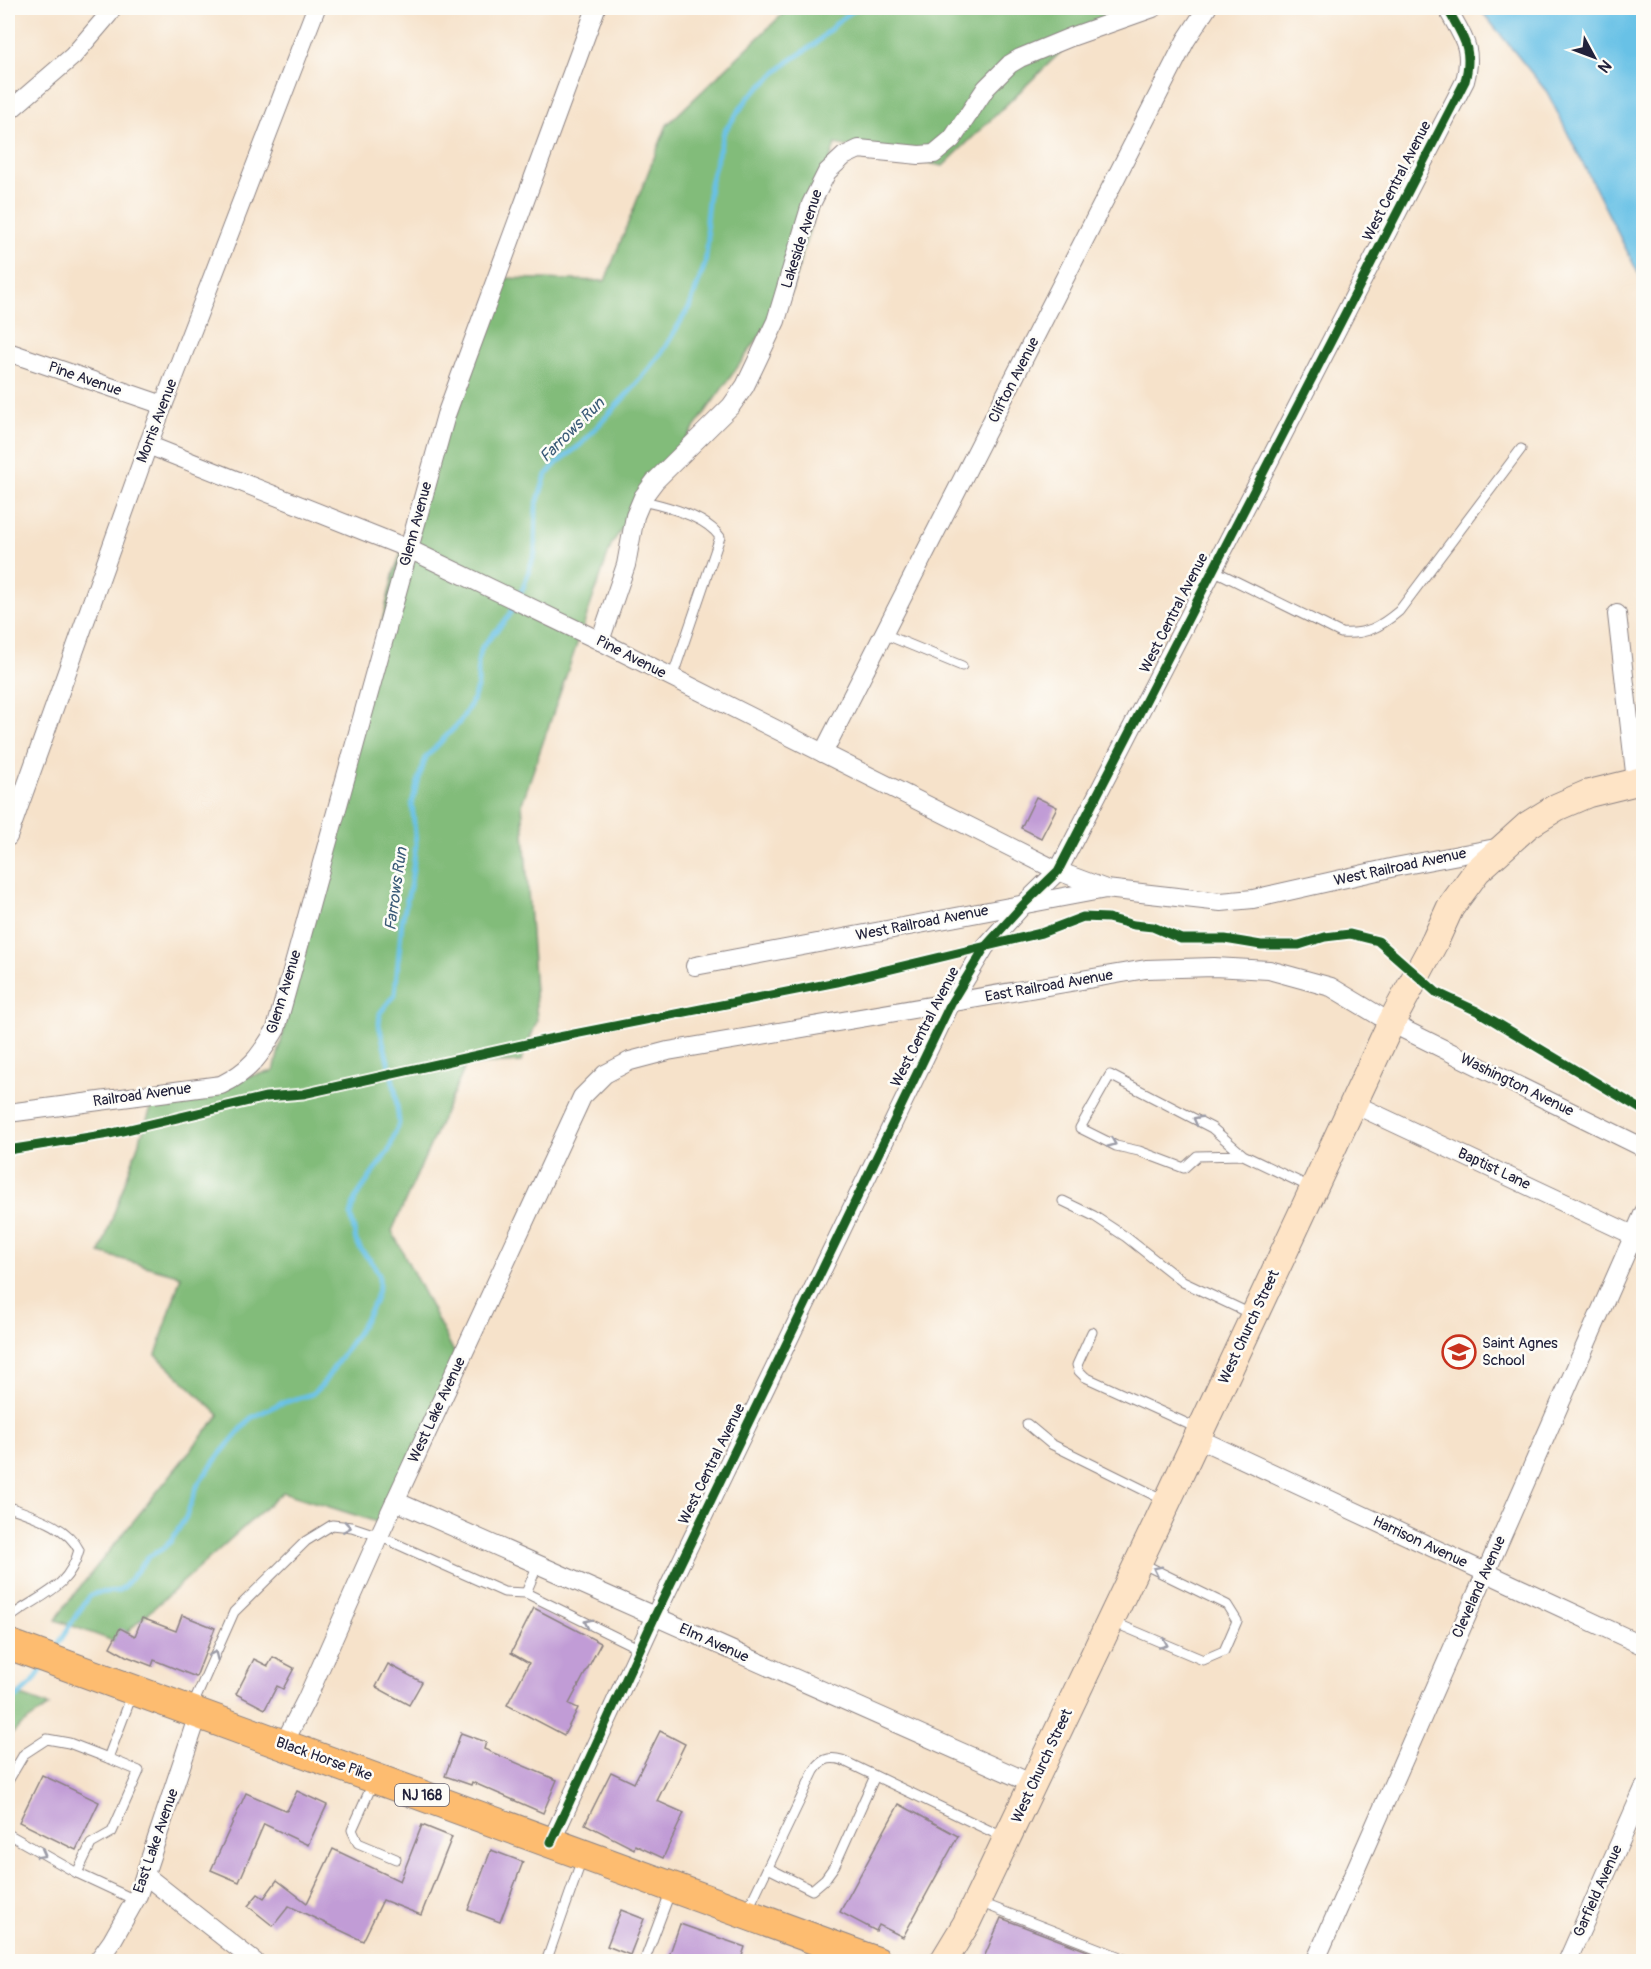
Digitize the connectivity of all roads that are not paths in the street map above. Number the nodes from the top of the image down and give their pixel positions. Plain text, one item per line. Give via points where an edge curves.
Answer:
1 (112, 8) edge
2 (316, 8) edge
3 (596, 8) edge
4 (1153, 8) edge
5 (1207, 8) edge
6 (1447, 8) edge
7 (8, 112) edge
8 (8, 352) edge
9 (163, 405) junction
10 (148, 445) junction
11 (1521, 449) dead end
12 (642, 501) junction
13 (409, 549) junction
14 (1213, 570) junction
15 (1617, 615) dead end
16 (884, 634) junction
17 (600, 641) junction
18 (962, 666) dead end
19 (672, 678) junction
20 (823, 753) junction
21 (1640, 780) edge
22 (8, 837) edge
23 (1502, 847) junction
24 (1058, 871) junction
25 (1106, 889) junction
26 (1023, 904) junction
27 (695, 966) dead end
28 (951, 1003) junction
29 (1391, 1023) junction
30 (264, 1050) joint
31 (599, 1080) joint
32 (1354, 1104) junction
33 (8, 1113) edge
34 (1644, 1148) edge
35 (1243, 1155) junction
36 (1314, 1189) junction
37 (1063, 1201) dead end
38 (1644, 1212) edge
39 (1633, 1235) junction
40 (1255, 1316) junction
41 (1092, 1332) dead end
42 (1027, 1425) dead end
43 (1199, 1434) junction
44 (395, 1501) junction
45 (1167, 1502) junction
46 (12, 1508) dead end
47 (379, 1536) junction
48 (1139, 1562) junction
49 (538, 1564) junction
50 (1485, 1572) junction
51 (526, 1593) junction
52 (656, 1616) junction
53 (8, 1619) edge
54 (1110, 1622) junction
55 (8, 1644) edge
56 (1644, 1646) edge
57 (640, 1649) junction
58 (134, 1690) junction
59 (195, 1711) junction
60 (283, 1745) junction
61 (108, 1758) junction
62 (875, 1776) junction
63 (376, 1778) junction
64 (8, 1781) edge
65 (1033, 1784) junction
66 (1644, 1788) edge
67 (8, 1834) edge
68 (1007, 1839) junction
69 (551, 1842) junction
70 (584, 1855) junction
71 (396, 1858) dead end
72 (768, 1868) junction
73 (77, 1873) junction
74 (145, 1875) junction
75 (672, 1888) junction
76 (135, 1900) junction
77 (977, 1902) junction
78 (745, 1914) junction
79 (97, 1962) edge
80 (255, 1962) edge
81 (546, 1962) edge
82 (644, 1962) edge
83 (877, 1962) edge
84 (943, 1962) edge
85 (1133, 1962) edge
86 (1315, 1962) edge
87 (1567, 1962) edge

1 - 7 street via 73,56
2 - 9 street, Morris Avenue
3 - 13 street, Glenn Avenue via 446,415
4 - 12 street, Lakeside Avenue via 1010,64 986,88 952,139 934,154 859,149 835,164 811,204 776,321 744,386 731,406 656,481
5 - 16 street, Clifton Avenue via 1186,40
6 - 14 street, West Central Avenue via 1470,54 1466,81
8 - 9 street, Pine Avenue
9 - 10 street, Morris Avenue
10 - 13 street, Pine Avenue
10 - 22 street, Morris Avenue
11 - 14 lane via 1399,611 1381,626 1353,634 1341,633
12 - 17 street, Lakeside Avenue via 635,516 626,566
12 - 19 lane via 683,513 715,530 720,537
13 - 17 street, Pine Avenue
13 - 30 street, Glenn Avenue via 276,1029
14 - 24 street, West Central Avenue
15 - 21 street
16 - 18 lane
16 - 20 street, Clifton Avenue
17 - 19 street, Pine Avenue
19 - 20 street, Pine Avenue
20 - 24 street, Pine Avenue
21 - 23 main road, West Church Street via 1587,794 1557,807
23 - 25 street, West Railroad Avenue via 1253,899 1221,902
23 - 29 main road, West Church Street via 1477,871 1449,908
24 - 25 street, Pine Avenue
24 - 26 street, West Central Avenue
25 - 26 street, West Railroad Avenue
26 - 27 street, West Railroad Avenue
26 - 28 street, West Central Avenue via 985,947
28 - 29 street, East Railroad Avenue via 1146,969 1214,967 1269,970 1331,987
28 - 31 street, East Railroad Avenue via 668,1051 630,1061
28 - 52 street, West Central Avenue
29 - 32 main road, West Church Street
29 - 34 street, Washington Avenue
30 - 33 street, Railroad Avenue via 242,1075 221,1085
31 - 44 street, West Lake Avenue via 582,1097
32 - 36 main road, West Church Street
32 - 39 street, Baptist Lane
35 -> 35 lane via 1212,1128 1110,1074 1080,1128 1116,1146 1184,1167 1197,1155
35 - 36 lane
36 - 40 main road, West Church Street
37 - 40 lane via 1118,1232 1183,1282
38 - 39 street, Cleveland Avenue
39 - 50 street, Cleveland Avenue
40 - 43 main road, West Church Street
41 - 43 lane via 1077,1365 1085,1377
42 - 45 lane via 1051,1444
43 - 45 main road, West Church Street
43 - 50 street, Harrison Avenue
44 - 47 street, West Lake Avenue
44 - 49 street, Elm Avenue
45 - 48 main road, West Church Street
46 - 53 lane via 46,1521 74,1539 79,1550 70,1573 55,1588
47 - 51 lane via 504,1592
59 -> 47 lane via 234,1612 306,1541 332,1525
47 - 60 street, West Lake Avenue
48 - 54 main road, West Church Street
54 -> 48 lane via 1203,1660 1224,1651 1237,1621 1227,1605
49 - 51 lane
49 - 52 street, Elm Avenue
50 - 56 street, Harrison Avenue
50 - 86 street, Cleveland Avenue
57 -> 51 lane
52 - 57 street, West Central Avenue
52 - 65 street, Elm Avenue
54 - 65 main road, West Church Street
55 - 58 main road, Black Horse Pike / NJ 168
57 - 69 street, West Central Avenue
58 - 59 main road, Black Horse Pike / NJ 168
58 - 61 lane
59 - 60 main road, Black Horse Pike / NJ 168
59 - 74 street, East Lake Avenue
60 - 63 main road, Black Horse Pike / NJ 168
61 - 64 lane via 47,1739 24,1754
61 - 73 lane via 139,1771 112,1832 92,1844
62 - 68 lane
62 - 72 lane via 835,1758 820,1762
62 - 72 lane via 835,1865 812,1890
63 - 69 main road, Black Horse Pike / NJ 168
63 - 71 lane via 352,1830 357,1843
65 - 68 main road, West Church Street
66 - 87 street, Garfield Avenue
67 -> 73 lane
68 - 77 main road, West Church Street
69 - 70 main road, Black Horse Pike / NJ 168
70 - 75 main road, Black Horse Pike / NJ 168
70 - 81 lane
72 - 78 lane
73 - 76 lane
74 - 76 street, East Lake Avenue
74 - 80 street
75 - 78 main road, Black Horse Pike / NJ 168
75 - 82 lane
76 - 79 street, East Lake Avenue
77 - 84 main road, West Church Street
77 - 85 lane
78 - 83 main road, Black Horse Pike / NJ 168

